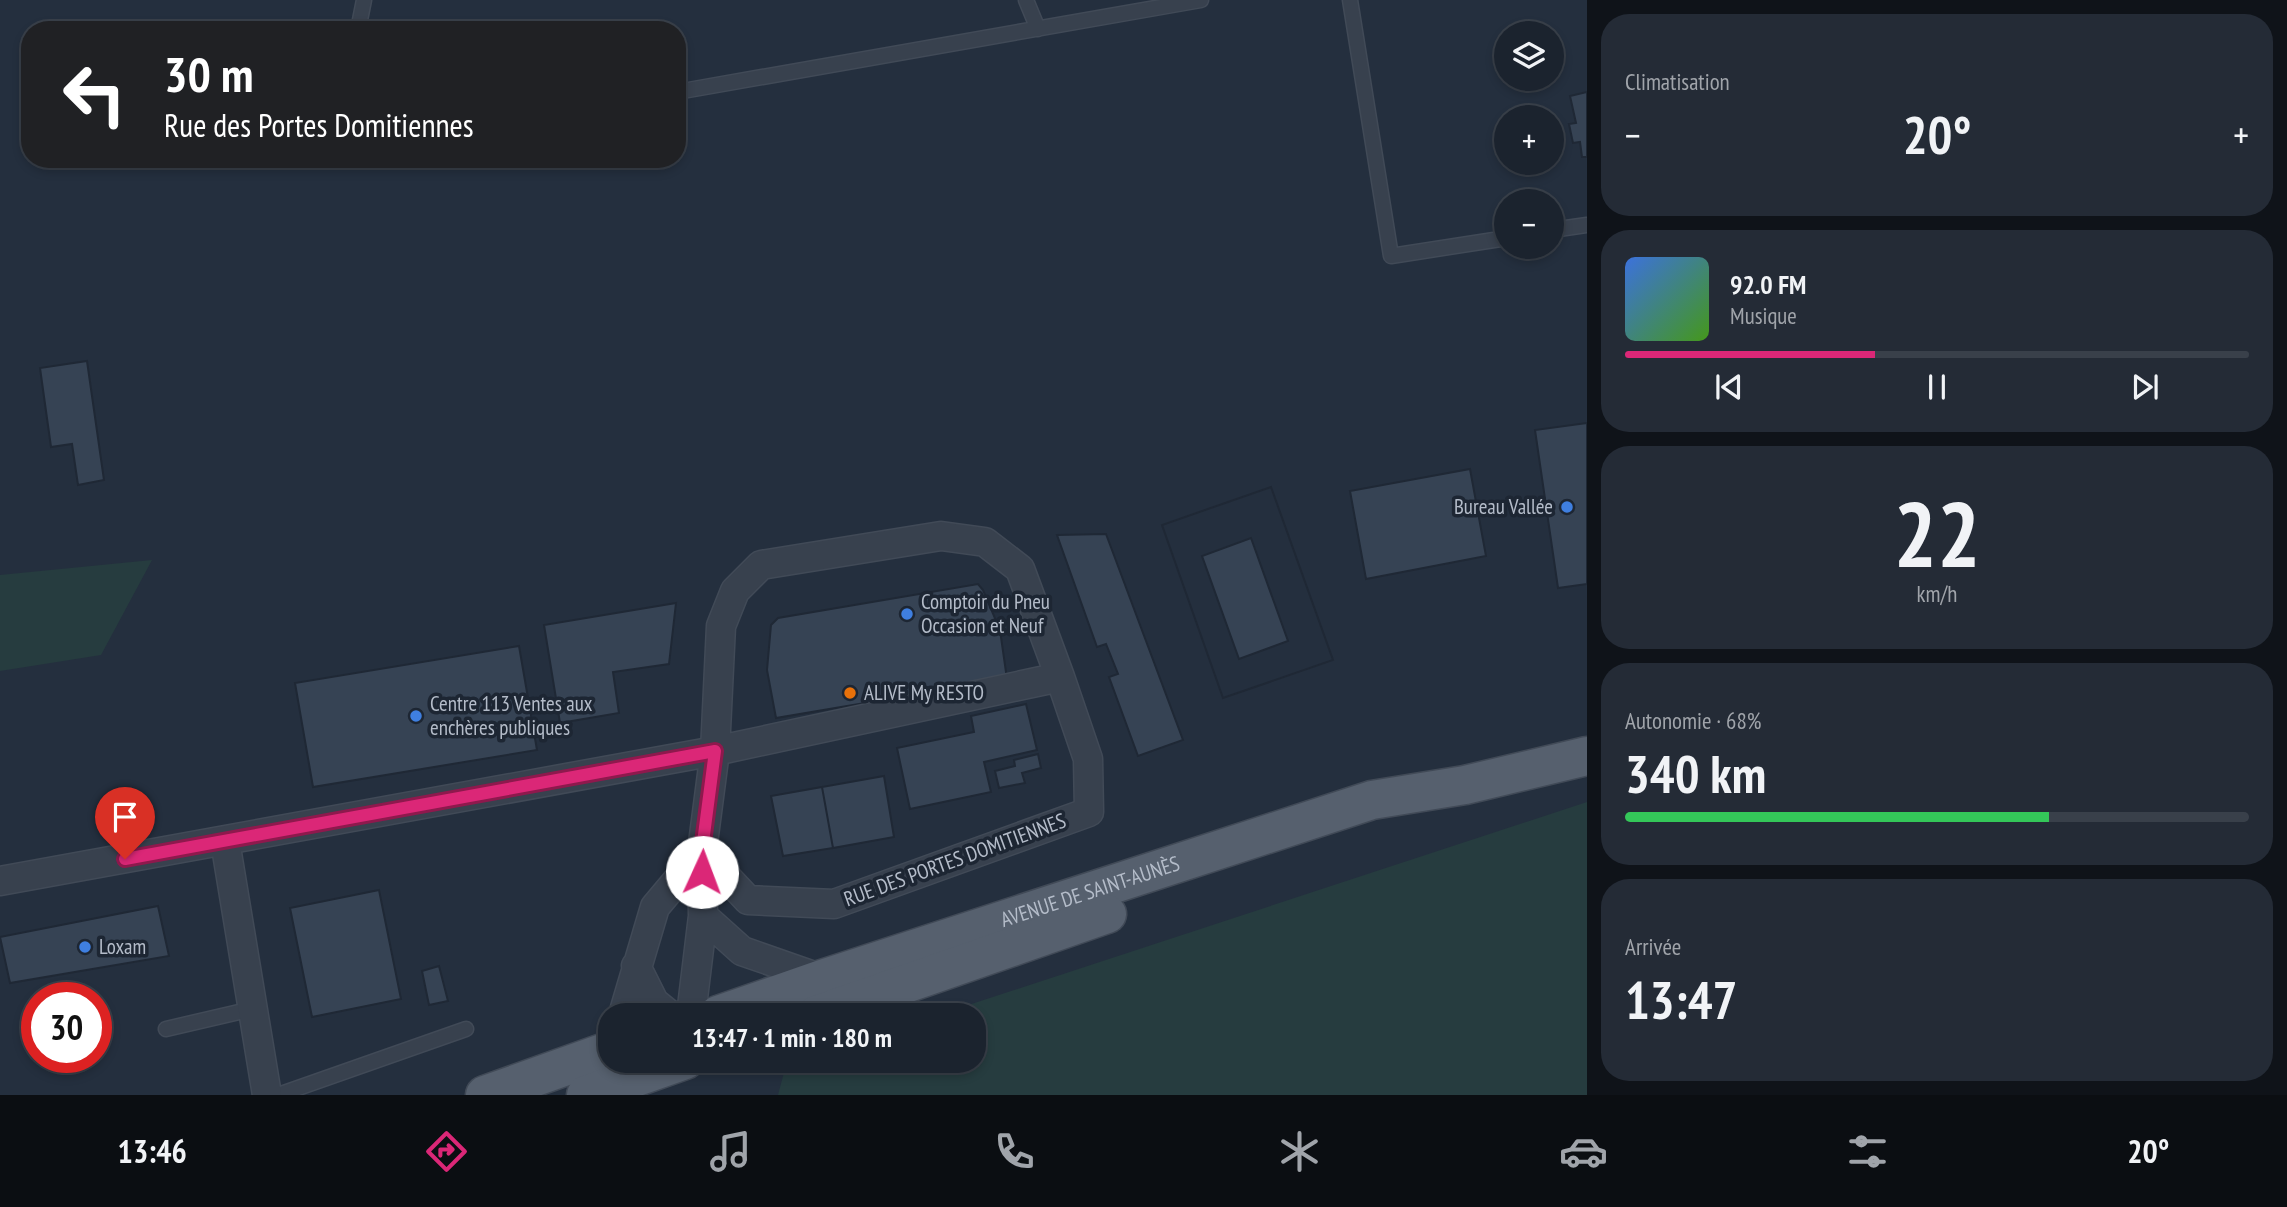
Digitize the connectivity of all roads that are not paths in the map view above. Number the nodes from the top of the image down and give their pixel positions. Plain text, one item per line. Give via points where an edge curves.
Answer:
1 (364, 0) edge
2 (1026, 0) edge
3 (1201, 0) edge
4 (1350, 0) edge
5 (360, 21) edge
6 (1038, 29) junction
7 (686, 90) edge
8 (1587, 225) edge
9 (1564, 228) edge
10 (1494, 239) edge
11 (1060, 677) junction
12 (715, 751) junction
13 (1587, 756) edge
14 (225, 841) junction
15 (702, 850) junction
16 (0, 881) edge
17 (704, 916) junction
18 (636, 966) junction
19 (819, 997) edge
20 (626, 1003) edge
21 (655, 1003) edge
22 (693, 1003) edge
23 (785, 1003) edge
24 (252, 1009) junction
25 (466, 1029) dead end
26 (166, 1030) dead end
27 (598, 1053) edge
28 (649, 1073) edge
29 (267, 1095) edge
30 (278, 1095) edge
31 (485, 1095) edge
32 (586, 1095) edge

1 - 5 lane
2 - 6 lane
3 - 6 lane
4 - 10 lane via 1391,256
6 - 7 lane
8 - 9 lane
11 - 12 street
11 - 12 street, RUE DES PORTES DOMITIENNES via 1020,569 985,542 941,536 761,565 735,591 721,626
11 - 15 street, RUE DES PORTES DOMITIENNES via 1088,759 1089,812 834,904 748,901
12 - 14 street
12 - 15 street, RUE DES PORTES DOMITIENNES
13 - 19 main road, AVENUE DE SAINT-AUNÈS via 1465,785 1372,800
14 - 16 street
14 - 24 street
15 - 17 street, RUE DES PORTES DOMITIENNES
15 - 18 street via 654,907
17 - 19 street via 742,951
17 - 22 street, RUE DES PORTES DOMITIENNES
18 - 20 street
18 - 21 street
19 - 23 main road, AVENUE DE SAINT-AUNÈS
24 - 26 lane
24 - 29 street
25 - 30 lane
27 - 31 main road
28 - 32 main road

